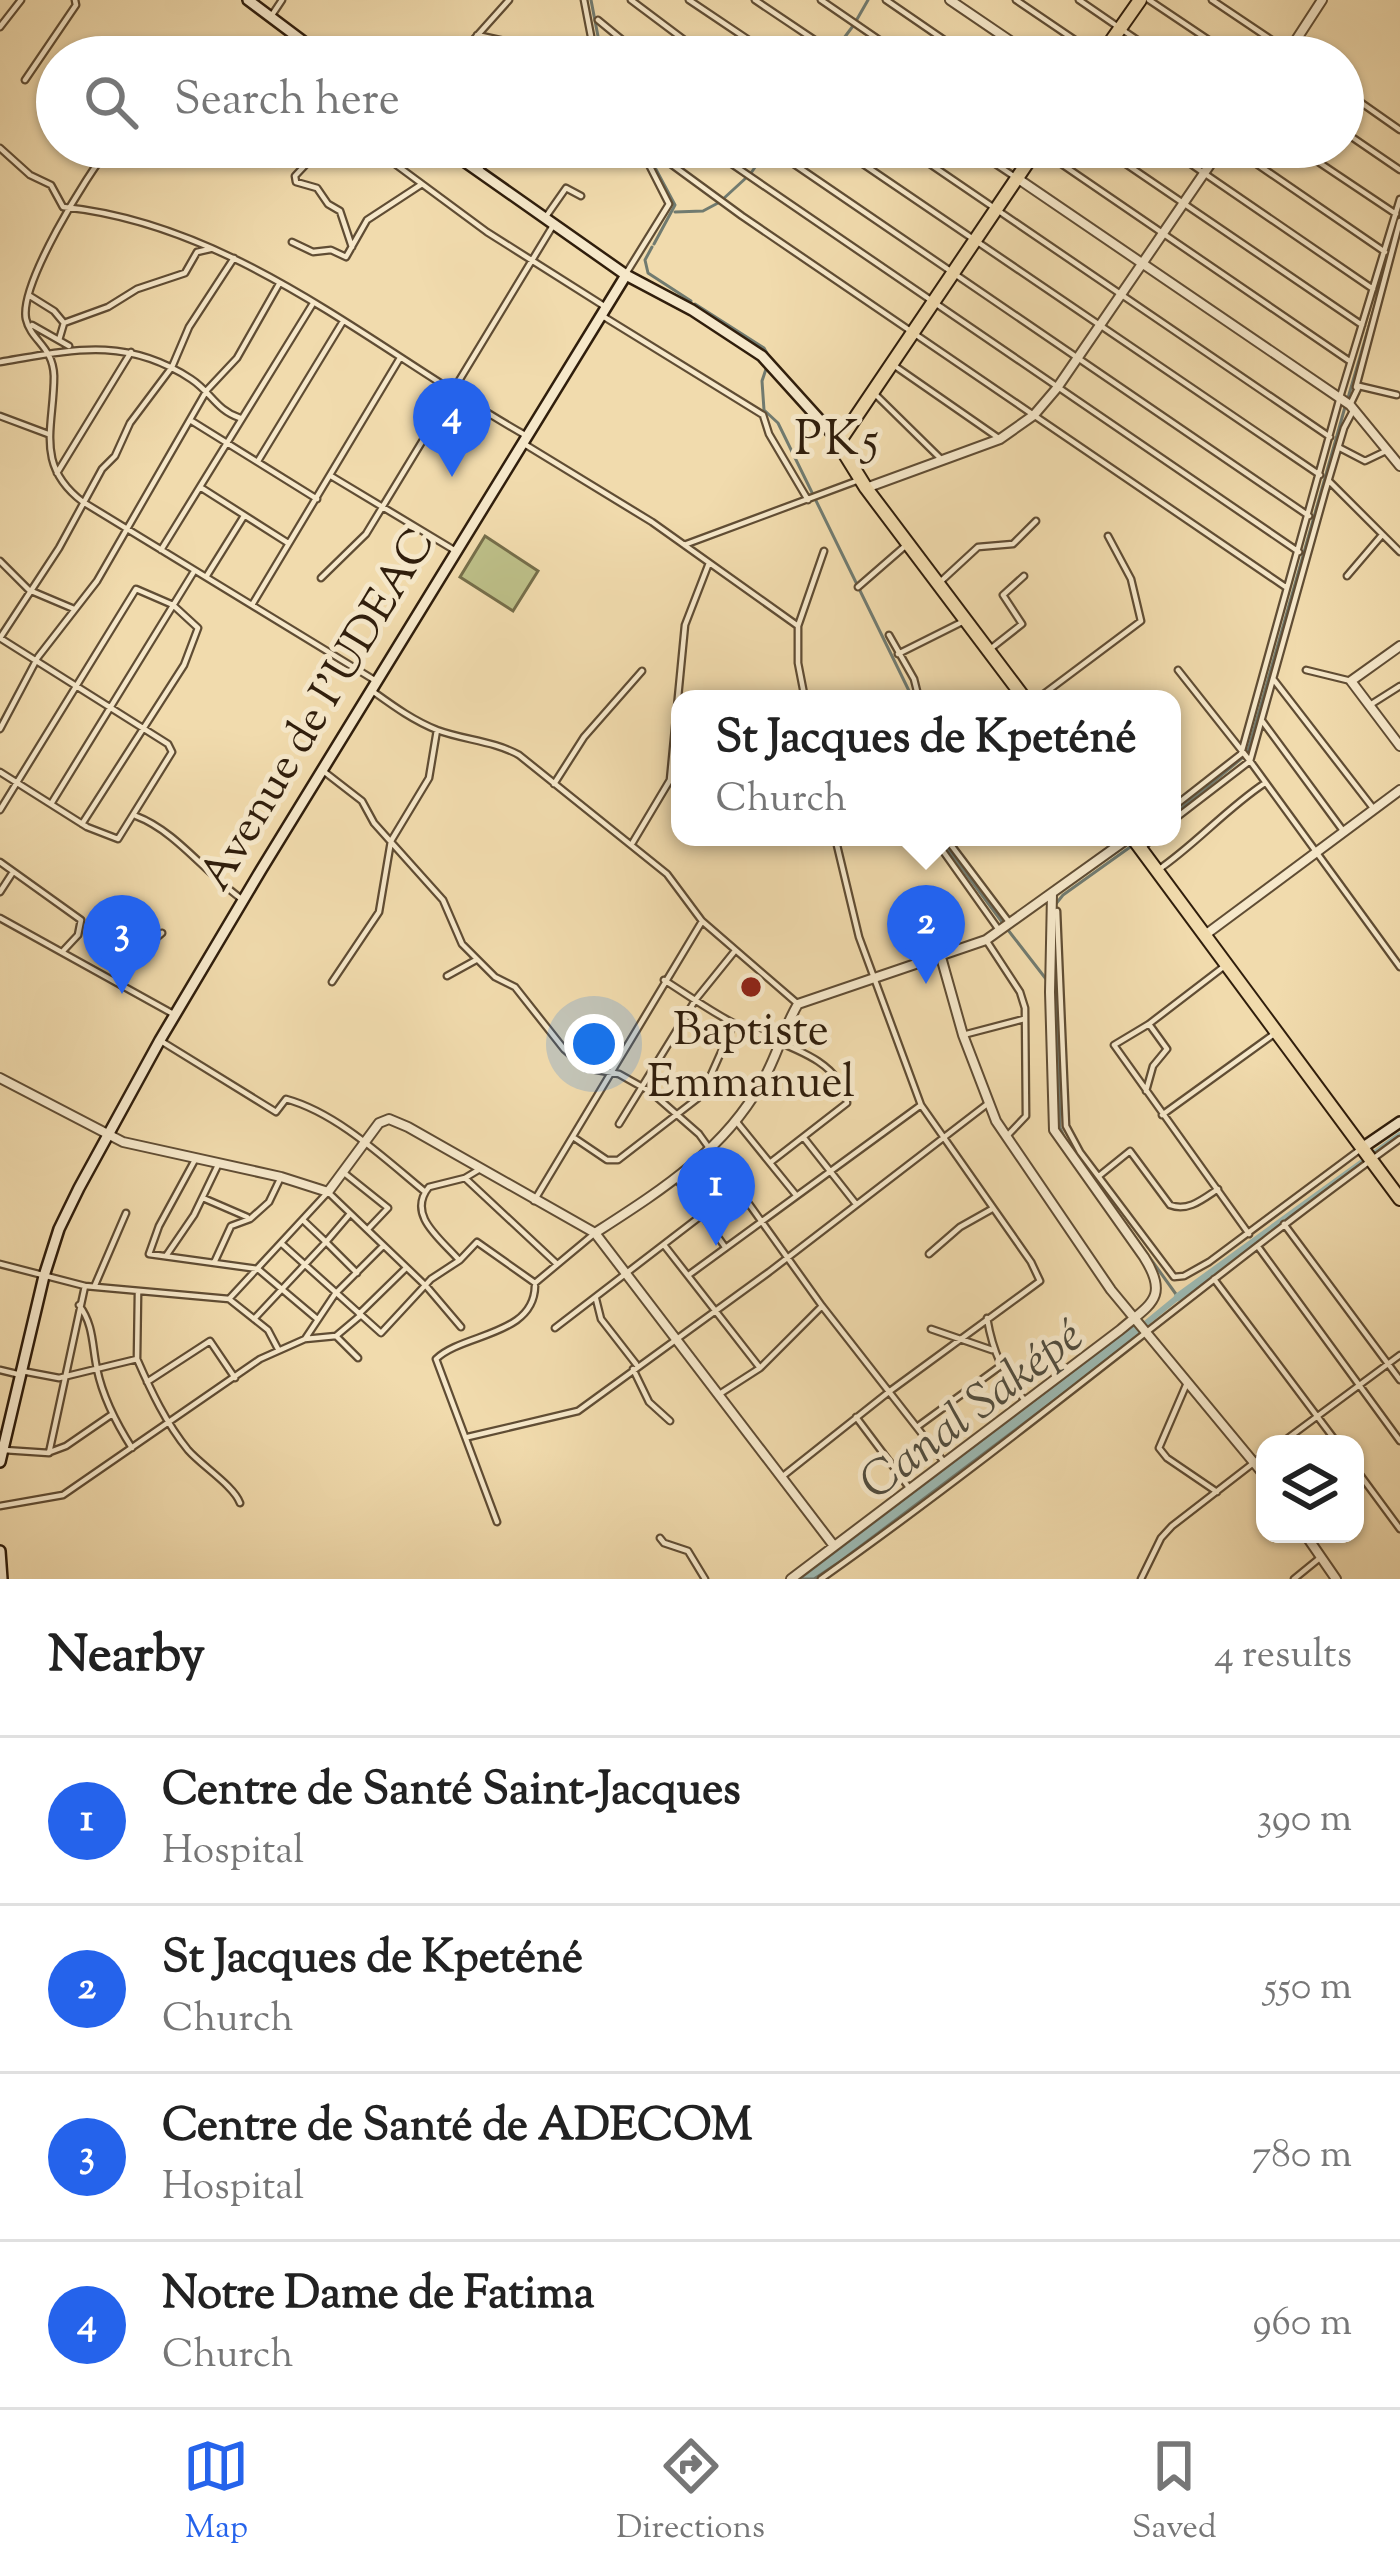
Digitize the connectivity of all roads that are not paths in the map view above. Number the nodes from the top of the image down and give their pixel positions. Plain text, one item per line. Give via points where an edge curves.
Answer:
1 (21, 0) edge
2 (75, 0) edge
3 (248, 0) edge
4 (282, 0) edge
5 (509, 0) edge
6 (584, 0) edge
7 (631, 0) edge
8 (689, 0) edge
9 (755, 0) edge
10 (821, 0) edge
11 (886, 0) edge
12 (950, 0) edge
13 (1016, 0) edge
14 (1079, 0) edge
15 (1140, 0) edge
16 (1149, 0) edge
17 (1212, 0) edge
18 (1322, 0) edge
19 (498, 4) edge
20 (270, 17) junction
21 (598, 20) dead end
22 (0, 27) edge
23 (1120, 28) junction
24 (477, 35) joint
25 (56, 36) edge
26 (294, 36) edge
27 (482, 36) edge
28 (591, 36) edge
29 (617, 36) edge
30 (678, 36) edge
31 (743, 36) edge
32 (809, 36) edge
33 (873, 36) edge
34 (938, 36) edge
35 (1003, 36) edge
36 (1069, 36) edge
37 (1114, 36) edge
38 (1132, 36) edge
39 (1203, 36) edge
40 (1263, 36) edge
41 (1301, 36) edge
42 (36, 64) edge
43 (25, 80) dead end
44 (1364, 104) edge
45 (1400, 130) edge
46 (1364, 145) edge
47 (0, 148) edge
48 (96, 168) edge
49 (302, 168) edge
50 (400, 168) edge
51 (472, 168) edge
52 (480, 168) edge
53 (655, 168) edge
54 (677, 168) edge
55 (737, 168) edge
56 (800, 168) edge
57 (869, 168) edge
58 (936, 168) edge
59 (1002, 168) edge
60 (1023, 168) edge
61 (1068, 168) edge
62 (1132, 168) edge
63 (1198, 168) edge
64 (1208, 168) edge
65 (1263, 168) edge
66 (1326, 168) edge
67 (1400, 170) edge
68 (477, 172) junction
69 (1205, 173) junction
70 (1017, 178) junction
71 (422, 184) junction
72 (581, 196) dead end
73 (1400, 199) edge
74 (1182, 202) junction
75 (71, 207) junction
76 (997, 210) junction
77 (1398, 218) edge
78 (549, 221) junction
79 (1162, 232) junction
80 (976, 241) junction
81 (292, 242) dead end
82 (352, 247) junction
83 (210, 249) junction
84 (1388, 253) junction
85 (234, 258) junction
86 (530, 260) junction
87 (1400, 260) edge
88 (1142, 263) junction
89 (954, 272) junction
90 (626, 275) junction
91 (279, 284) junction
92 (1373, 289) junction
93 (1120, 294) junction
94 (30, 296) junction
95 (932, 303) junction
96 (313, 304) junction
97 (603, 311) junction
98 (27, 322) junction
99 (64, 323) junction
100 (342, 323) junction
101 (1362, 325) junction
102 (1099, 326) junction
103 (913, 333) junction
104 (59, 340) junction
105 (72, 349) junction
106 (131, 352) junction
107 (51, 353) junction
108 (1077, 357) junction
109 (400, 358) junction
110 (0, 362) edge
111 (1351, 362) junction
112 (892, 364) junction
113 (172, 367) junction
114 (1356, 387) junction
115 (1057, 388) junction
116 (452, 389) junction
117 (207, 390) junction
118 (872, 391) junction
119 (1396, 395) dead end
120 (1346, 403) junction
121 (1034, 415) junction
122 (0, 416) edge
123 (243, 419) junction
124 (190, 420) junction
125 (48, 434) junction
126 (1330, 437) junction
127 (523, 438) junction
128 (1000, 439) junction
129 (839, 441) junction
130 (228, 444) junction
131 (1340, 448) junction
132 (1388, 450) junction
133 (940, 458) junction
134 (258, 461) junction
135 (1400, 466) edge
136 (57, 473) junction
137 (331, 476) junction
138 (1320, 476) junction
139 (1330, 482) junction
140 (864, 484) junction
141 (200, 487) junction
142 (317, 499) junction
143 (812, 499) junction
144 (83, 502) junction
145 (382, 506) junction
146 (244, 516) junction
147 (1309, 516) junction
148 (1036, 521) dead end
149 (126, 528) junction
150 (1383, 534) junction
151 (1108, 536) dead end
152 (288, 543) junction
153 (684, 544) junction
154 (909, 544) junction
155 (161, 550) junction
156 (456, 551) junction
157 (824, 551) dead end
158 (1299, 552) junction
159 (1400, 552) edge
160 (0, 561) edge
161 (709, 563) junction
162 (194, 572) junction
163 (1024, 576) dead end
164 (1347, 576) dead end
165 (205, 578) junction
166 (321, 578) dead end
167 (939, 583) junction
168 (858, 587) dead end
169 (1287, 588) junction
170 (29, 590) junction
171 (173, 605) junction
172 (251, 607) junction
173 (74, 609) junction
174 (967, 619) junction
175 (799, 626) junction
176 (889, 635) dead end
177 (0, 638) edge
178 (1400, 646) edge
179 (989, 650) junction
180 (898, 654) junction
181 (36, 662) junction
182 (1178, 670) dead end
183 (1306, 670) dead end
184 (642, 671) dead end
185 (1274, 680) junction
186 (1351, 681) junction
187 (373, 685) junction
188 (1400, 686) edge
189 (76, 689) junction
190 (679, 690) edge
191 (803, 690) edge
192 (917, 690) edge
193 (1020, 690) edge
194 (1038, 690) edge
195 (1370, 704) junction
196 (110, 709) junction
197 (1263, 722) junction
198 (0, 729) edge
199 (145, 730) junction
200 (437, 730) junction
201 (1396, 732) edge
202 (1400, 746) edge
203 (1241, 754) junction
204 (1250, 760) junction
205 (322, 770) junction
206 (671, 770) edge
207 (0, 772) edge
208 (16, 783) junction
209 (1264, 783) junction
210 (554, 784) junction
211 (1400, 790) edge
212 (1181, 801) edge
213 (52, 804) junction
214 (1374, 809) junction
215 (0, 810) edge
216 (1181, 814) edge
217 (136, 816) junction
218 (82, 824) junction
219 (1344, 832) junction
220 (391, 841) junction
221 (632, 843) junction
222 (836, 846) edge
223 (940, 846) edge
224 (951, 846) edge
225 (1129, 846) edge
226 (1138, 846) edge
227 (1317, 852) junction
228 (0, 862) edge
229 (1156, 871) junction
230 (13, 872) junction
231 (0, 892) edge
232 (1052, 894) junction
233 (243, 900) junction
234 (930, 901) dead end
235 (1058, 911) dead end
236 (0, 917) edge
237 (702, 921) junction
238 (1004, 926) junction
239 (162, 934) dead end
240 (1204, 936) junction
241 (986, 940) junction
242 (63, 951) junction
243 (734, 952) junction
244 (941, 957) junction
245 (476, 960) junction
246 (1225, 965) junction
247 (1400, 967) edge
248 (447, 976) dead end
249 (872, 978) junction
250 (664, 980) junction
251 (332, 982) dead end
252 (122, 984) junction
253 (696, 999) junction
254 (798, 1004) junction
255 (175, 1015) junction
256 (1024, 1019) junction
257 (734, 1023) junction
258 (1149, 1024) junction
259 (1276, 1033) junction
260 (963, 1035) junction
261 (160, 1040) junction
262 (780, 1043) junction
263 (610, 1072) junction
264 (0, 1078) edge
265 (642, 1088) junction
266 (1146, 1090) junction
267 (988, 1104) junction
268 (921, 1105) junction
269 (680, 1114) junction
270 (1162, 1115) junction
271 (736, 1121) junction
272 (1400, 1122) edge
273 (619, 1124) dead end
274 (108, 1135) junction
275 (1007, 1136) junction
276 (573, 1137) junction
277 (804, 1138) junction
278 (1400, 1139) edge
279 (944, 1140) junction
280 (363, 1143) junction
281 (710, 1151) junction
282 (1366, 1154) junction
283 (196, 1158) junction
284 (219, 1162) junction
285 (771, 1162) junction
286 (480, 1169) junction
287 (829, 1169) junction
288 (344, 1172) junction
289 (281, 1177) junction
290 (1098, 1177) junction
291 (465, 1178) junction
292 (676, 1179) junction
293 (1218, 1189) junction
294 (424, 1191) junction
295 (328, 1192) junction
296 (796, 1195) junction
297 (203, 1198) junction
298 (1400, 1199) edge
299 (534, 1201) junction
300 (856, 1205) junction
301 (992, 1209) junction
302 (126, 1213) dead end
303 (350, 1214) junction
304 (702, 1215) junction
305 (250, 1219) junction
306 (762, 1220) junction
307 (304, 1221) junction
308 (1284, 1224) junction
309 (367, 1230) junction
310 (595, 1233) junction
311 (1249, 1234) junction
312 (326, 1242) junction
313 (282, 1244) junction
314 (664, 1244) junction
315 (383, 1246) junction
316 (725, 1247) junction
317 (1258, 1247) junction
318 (929, 1254) dead end
319 (789, 1256) junction
320 (165, 1258) junction
321 (460, 1260) junction
322 (0, 1264) edge
323 (214, 1264) junction
324 (559, 1265) junction
325 (305, 1266) junction
326 (406, 1268) junction
327 (258, 1269) junction
328 (357, 1273) junction
329 (690, 1274) junction
330 (628, 1275) junction
331 (44, 1276) junction
332 (1214, 1279) junction
333 (535, 1283) junction
334 (85, 1286) junction
335 (427, 1286) junction
336 (95, 1287) junction
337 (283, 1289) junction
338 (138, 1292) junction
339 (335, 1294) junction
340 (229, 1299) junction
341 (596, 1299) junction
342 (79, 1305) junction
343 (823, 1306) junction
344 (716, 1309) junction
345 (360, 1315) junction
346 (1138, 1316) junction
347 (987, 1318) junction
348 (254, 1319) junction
349 (316, 1319) junction
350 (461, 1327) dead end
351 (555, 1328) dead end
352 (931, 1329) dead end
353 (1151, 1332) junction
354 (336, 1336) junction
355 (675, 1338) junction
356 (305, 1339) junction
357 (960, 1339) junction
358 (278, 1349) junction
359 (992, 1350) junction
360 (1400, 1355) edge
361 (358, 1358) dead end
362 (137, 1359) junction
363 (1388, 1364) junction
364 (635, 1367) junction
365 (999, 1367) junction
366 (760, 1368) junction
367 (0, 1370) edge
368 (97, 1371) junction
369 (21, 1373) junction
370 (67, 1376) junction
371 (235, 1378) junction
372 (1400, 1380) edge
373 (147, 1382) junction
374 (1187, 1383) junction
375 (1358, 1388) junction
376 (890, 1390) junction
377 (717, 1396) junction
378 (1026, 1402) junction
379 (111, 1415) junction
380 (1318, 1416) junction
381 (856, 1417) junction
382 (670, 1421) dead end
383 (169, 1423) junction
384 (917, 1427) junction
385 (1292, 1435) edge
386 (1332, 1435) edge
387 (468, 1437) junction
388 (1400, 1441) edge
389 (132, 1448) junction
390 (2, 1450) edge
391 (49, 1453) junction
392 (0, 1462) edge
393 (945, 1462) junction
394 (1255, 1462) joint
395 (782, 1476) junction
396 (1364, 1480) edge
397 (910, 1489) junction
398 (1217, 1492) junction
399 (240, 1503) dead end
400 (0, 1506) edge
401 (497, 1522) dead end
402 (1400, 1529) edge
403 (660, 1538) dead end
404 (1311, 1543) edge
405 (834, 1546) junction
406 (0, 1551) edge
407 (1321, 1557) junction
408 (2, 1579) edge
409 (705, 1579) edge
410 (790, 1579) edge
411 (821, 1579) edge
412 (1141, 1579) edge
413 (1294, 1579) edge
414 (1336, 1579) edge

1 - 22 street
2 - 25 street
3 - 20 main road
4 - 20 street
5 - 19 street
6 - 28 street
7 - 30 street
8 - 31 street
9 - 32 street
10 - 33 street
11 - 34 street
12 - 35 street
13 - 36 street
14 - 23 street
15 - 23 main road
16 - 39 street
17 - 40 street
18 - 41 street
19 - 24 street
20 - 26 main road
21 - 29 street
23 - 37 main road
23 - 38 street
24 - 27 street
42 - 43 street
44 - 45 street
46 - 67 street
47 - 75 street
48 - 75 street
49 - 82 street via 296,182 317,188 340,211
50 - 71 street
51 - 68 main road
52 - 68 street
53 - 90 street via 669,203
54 - 103 street
55 - 95 street
56 - 89 street
57 - 80 street
58 - 76 street
59 - 70 street
60 - 70 main road
61 - 79 street
62 - 74 street
63 - 69 street
64 - 69 street
65 - 84 street
66 - 77 street
68 - 78 main road
69 - 74 street
69 - 92 street
70 - 76 main road
70 - 88 street
71 - 82 street via 376,212
71 - 86 street
72 - 78 street via 566,188
73 - 77 street
74 - 79 street
74 - 101 street
75 - 83 street via 138,218
75 - 94 street
76 - 80 main road
76 - 93 street
77 - 84 street
78 - 86 street
78 - 90 main road
79 - 88 street
79 - 111 street
80 - 89 main road
80 - 102 street
81 - 82 street via 346,257
83 - 85 street
83 - 99 street via 197,252 184,273
84 - 87 street
84 - 92 street
84 - 114 street
85 - 91 street
85 - 113 street
86 - 97 street
86 - 116 street
88 - 93 street
88 - 120 street
89 - 95 main road
89 - 108 street
90 - 97 main road, Avenue de I'UDEAC
90 - 129 main road via 762,356
91 - 96 street
91 - 117 street via 237,358
92 - 101 street
93 - 102 street
93 - 126 street
94 - 98 street
94 - 99 street
95 - 103 main road
95 - 115 street
96 - 100 street
96 - 123 street
97 - 127 main road, Avenue de I'UDEAC
97 - 143 street via 763,415
98 - 104 street
98 - 107 street
99 - 104 street
100 - 109 street
100 - 134 street
101 - 111 street
102 - 108 street
102 - 138 street
103 - 112 main road
103 - 121 street
104 - 105 street
105 - 106 street
105 - 107 street
106 - 113 street
106 - 136 street
107 - 110 street
107 - 125 street
108 - 115 street
108 - 147 street
109 - 116 street
109 - 137 street
111 - 120 street
112 - 118 main road
112 - 128 street
113 - 117 street
113 - 144 street
114 - 119 street
114 - 120 street
115 - 121 street
115 - 158 street
116 - 127 street
116 - 145 street
117 - 123 street via 220,410
117 - 124 street
118 - 129 main road
118 - 133 street
120 - 126 street
120 - 131 street
120 - 132 street
121 - 128 street
121 - 169 street
122 - 125 street
123 - 130 street
124 - 130 street
124 - 149 street
125 - 136 street
126 - 138 street
127 - 153 street
127 - 156 main road, Avenue de I'UDEAC
128 - 133 street
129 - 140 main road
130 - 134 street
130 - 141 street
131 - 132 street via 1365,461
131 - 139 street
132 - 135 street
133 - 140 street
134 - 142 street
136 - 144 street
137 - 142 street
137 - 145 street
138 - 147 street
139 - 150 street
139 - 185 street
140 - 143 street
140 - 154 main road
141 - 146 street
141 - 155 street
142 - 152 street
143 - 153 street
144 - 149 street
144 - 170 street
145 - 156 street
145 - 166 street
146 - 152 street
146 - 165 street
147 - 158 street
148 - 167 street via 1013,544 978,547
149 - 155 street
149 - 173 street
150 - 159 street
150 - 164 street
151 - 194 street via 1141,621
152 - 172 street
153 - 161 street
154 - 167 main road
154 - 168 street
155 - 162 street
156 - 187 main road, Avenue de I'UDEAC
157 - 175 street
158 - 169 street
160 - 170 street
161 - 175 street
161 - 190 street via 685,625
162 - 165 street
162 - 171 street
163 - 179 street via 1003,595 1022,624
165 - 172 street
167 - 174 main road
169 - 203 street
170 - 173 street
170 - 177 street
171 - 189 street via 136,589
171 - 196 street
171 - 199 street via 198,628
172 - 187 street
173 - 181 street
174 - 179 main road
174 - 180 street
175 - 191 street
176 - 180 street
177 - 181 street
178 - 186 street
179 - 193 main road
180 - 192 street
181 - 189 street
181 - 198 street
182 - 203 street
183 - 186 street
184 - 210 street
185 - 197 street
185 - 214 street
186 - 195 street
187 - 200 street
187 - 205 main road, Avenue de I'UDEAC
188 - 195 street
189 - 196 street
189 - 208 street
195 - 201 street
196 - 199 street
196 - 213 street
197 - 204 street
197 - 219 street
199 - 217 street via 172,752
199 - 218 street
200 - 210 street via 506,748
200 - 220 street via 429,778
201 - 202 street
203 - 204 street
203 - 212 street
204 - 209 street
204 - 216 street
205 - 220 street via 362,802
205 - 233 main road, Avenue de I'UDEAC
206 - 221 street
207 - 208 street
208 - 213 street
208 - 215 street
209 - 227 street
209 - 229 street
210 - 221 street
211 - 214 street
213 - 218 street
214 - 219 street
217 - 218 street via 121,838
217 - 233 street via 168,832
219 - 227 street
220 - 245 street via 443,900
220 - 251 street via 379,912
221 - 237 street
222 - 249 street
223 - 238 street
224 - 238 street
225 - 232 street
226 - 229 main road
227 - 240 street
227 - 247 street
228 - 230 street
229 - 240 main road
230 - 231 street
230 - 242 street via 81,920
232 - 238 street
232 - 346 street via 1054,1130 1153,1271 1157,1292
233 - 255 main road, Avenue de I'UDEAC
234 - 244 street
235 - 290 street via 1066,1126
236 - 242 street
237 - 243 street
237 - 250 street
238 - 241 street
239 - 252 street via 154,946 126,951
240 - 246 main road
241 - 244 street
241 - 256 street via 1020,992
242 - 252 street
243 - 253 street
243 - 254 street
244 - 249 street
244 - 260 street
245 - 248 street
245 - 263 street via 514,987 582,1066
246 - 258 street
246 - 259 main road
249 - 254 street
249 - 268 street
250 - 253 street
250 - 263 street
252 - 255 street
253 - 257 street
253 - 265 street
254 - 262 street
255 - 261 main road, Avenue de I'UDEAC
256 - 260 street
256 - 275 street via 1026,1115
257 - 262 street
257 - 269 street via 702,1096
258 - 266 street via 1167,1049
258 - 266 street via 1114,1045
259 - 270 street
259 - 282 main road
260 - 267 street
261 - 274 main road, Avenue de I'UDEAC
261 - 280 street via 276,1112 289,1099
262 - 271 street
262 - 277 street via 826,1067 848,1097
263 - 265 street
263 - 276 street
264 - 274 street
265 - 269 street
265 - 273 street
266 - 270 street
267 - 275 street
267 - 279 street
268 - 279 street
268 - 287 street
269 - 276 street via 613,1162
269 - 281 street
270 - 293 street
271 - 281 street
271 - 285 street
272 - 282 main road
274 - 283 street
274 - 331 main road, Avenue de I'UDEAC
275 - 346 street
276 - 299 street
277 - 285 street
277 - 287 street
278 - 282 street
279 - 300 street
279 - 301 street
280 - 286 street via 389,1119
280 - 288 street
280 - 294 street
281 - 292 street
281 - 306 street
282 - 298 main road
282 - 308 street
282 - 311 street
283 - 284 street
283 - 320 street via 148,1251
284 - 289 street
284 - 297 street
285 - 296 street
286 - 291 street
286 - 299 street
287 - 296 street
287 - 300 street
288 - 295 street
288 - 309 street via 388,1208
289 - 295 street
289 - 305 street
290 - 293 street via 1130,1151 1170,1205 1196,1204
290 - 311 street via 1174,1277
291 - 294 street
291 - 324 street
292 - 304 street
292 - 310 street
293 - 311 street
294 - 321 street via 423,1220
295 - 303 street
295 - 307 street
296 - 306 street
297 - 305 street
297 - 320 street
299 - 310 street
300 - 319 street
301 - 318 street
301 - 347 street via 1040,1281
302 - 336 street
303 - 309 street
303 - 312 street
304 - 314 street
304 - 316 street
305 - 323 street via 231,1226
306 - 316 street
306 - 319 street
307 - 312 street
307 - 313 street
308 - 317 street
308 - 363 street
309 - 315 street
310 - 324 street
310 - 330 street
312 - 325 street
312 - 328 street
313 - 325 street
313 - 327 street
314 - 329 street
314 - 330 street
315 - 326 street
315 - 328 street
316 - 329 street
317 - 332 street
317 - 375 street
319 - 343 street
319 - 344 street
320 - 323 street
321 - 333 street via 479,1241
321 - 335 street
322 - 331 street
323 - 327 street
324 - 333 street
325 - 337 street
325 - 339 street
326 - 335 street
326 - 345 street
327 - 337 street
327 - 340 street
328 - 339 street
329 - 344 street
330 - 341 street
330 - 355 street
331 - 334 street
331 - 369 main road, Avenue de I'UDEAC
332 - 353 street
332 - 380 street
333 - 387 street via 535,1297 516,1319 436,1357
334 - 336 street
334 - 342 street
335 - 345 street via 381,1333
335 - 350 street
336 - 338 street
337 - 348 street
337 - 349 street
338 - 340 street
338 - 362 street
339 - 345 street
339 - 349 street
340 - 348 street
341 - 351 street
341 - 364 street
342 - 368 street via 91,1325
342 - 370 street
343 - 366 street
343 - 376 street
344 - 355 street
344 - 366 street
345 - 354 street
346 - 353 street
346 - 378 street
347 - 357 street
347 - 359 street
348 - 358 street
349 - 356 street
352 - 357 street
353 - 374 street
353 - 411 street
354 - 356 street
354 - 361 street
355 - 364 street
355 - 377 street
356 - 358 street
357 - 359 street
357 - 376 street
358 - 371 street
359 - 365 street
360 - 363 street
362 - 368 street
362 - 373 street
363 - 372 street
363 - 375 street
364 - 382 street via 650,1402
364 - 387 street via 566,1417
365 - 378 street
365 - 384 street
366 - 377 street
367 - 369 street
368 - 370 street
368 - 379 street
369 - 370 street
369 - 390 main road, Avenue de I'UDEAC
370 - 391 street
371 - 373 street via 210,1341
371 - 383 street
373 - 383 street
374 - 394 street
374 - 398 street via 1159,1448
375 - 380 street
375 - 388 street
376 - 381 street
376 - 384 street
377 - 395 street
378 - 393 street
379 - 389 street
379 - 391 street
380 - 385 street
380 - 386 street
381 - 395 street
381 - 397 street
383 - 389 street
383 - 399 street
384 - 393 street
387 - 401 street
389 - 400 street via 63,1495
390 - 391 street
390 - 392 main road, Avenue de I'UDEAC
393 - 397 street
394 - 398 street
395 - 405 street
396 - 402 street
397 - 405 street
398 - 412 street via 1161,1538
403 - 409 street via 688,1551
404 - 407 street
405 - 410 street
406 - 408 main road
407 - 413 street
407 - 414 street

